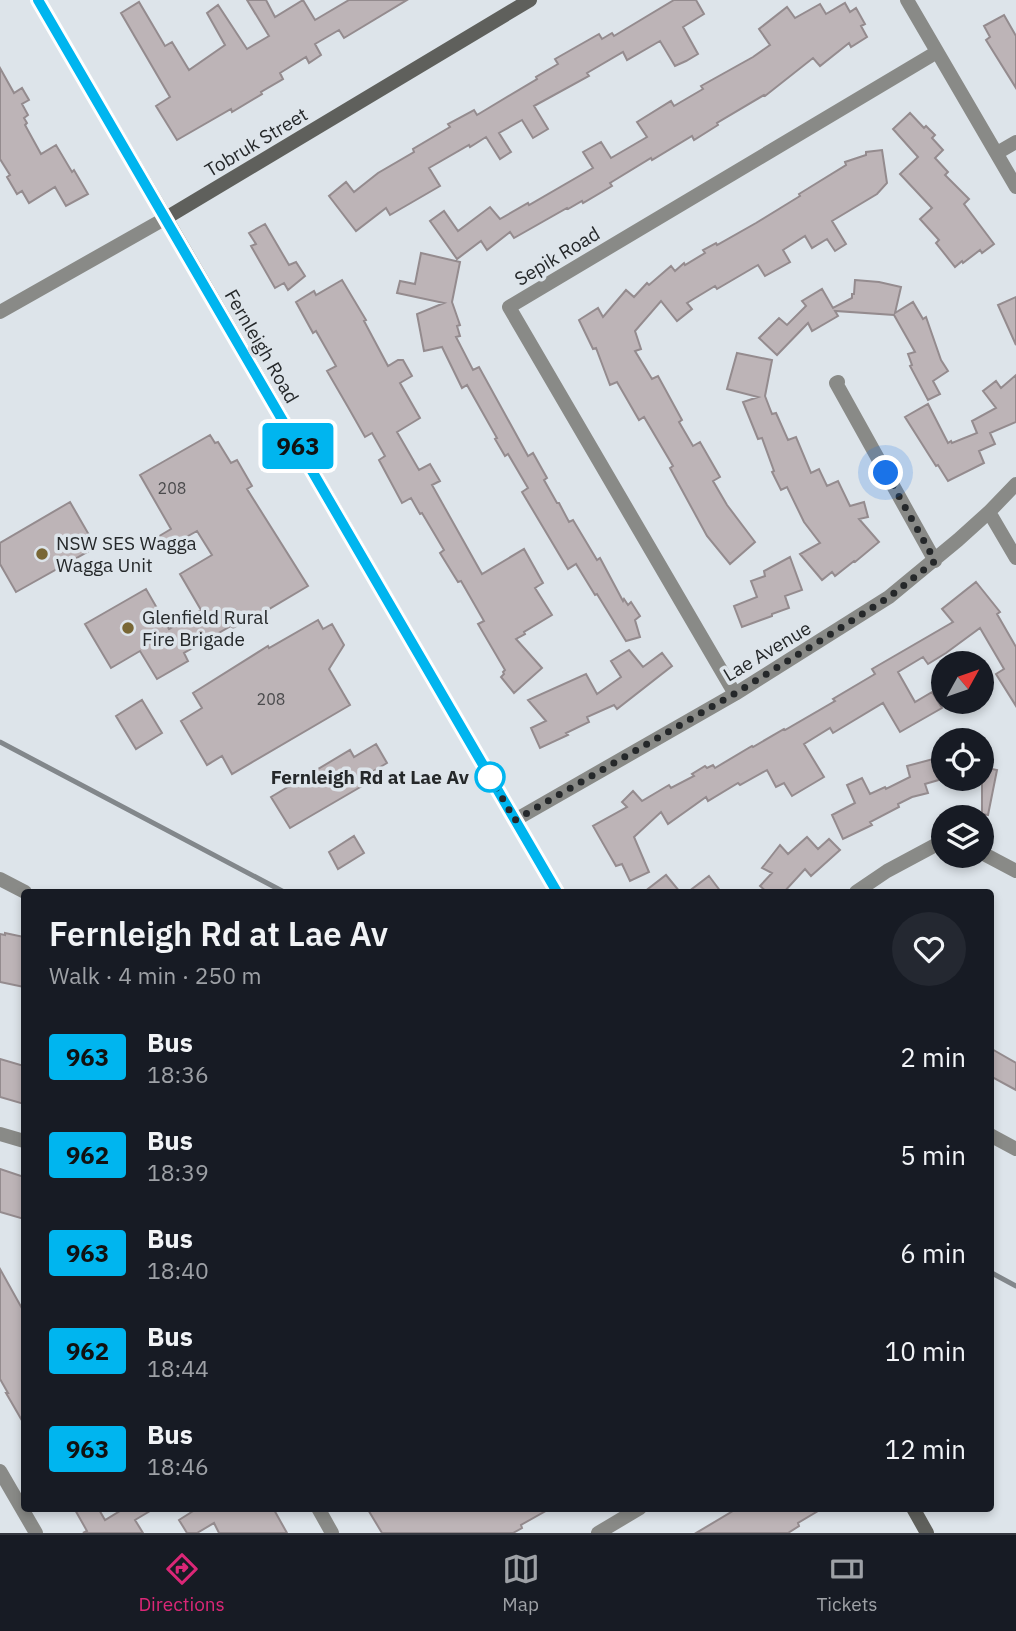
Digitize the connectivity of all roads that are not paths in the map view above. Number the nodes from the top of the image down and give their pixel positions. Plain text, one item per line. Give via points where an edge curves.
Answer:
1 (38, 0) edge
2 (530, 0) edge
3 (907, 0) edge
4 (937, 52) junction
5 (1016, 142) edge
6 (997, 153) junction
7 (1016, 187) edge
8 (166, 218) junction
9 (0, 312) edge
10 (838, 382) dead end
11 (1016, 484) edge
12 (989, 512) junction
13 (1016, 558) edge
14 (935, 561) junction
15 (734, 694) junction
16 (515, 820) junction
17 (931, 847) edge
18 (994, 859) edge
19 (1016, 871) edge
20 (0, 879) edge
21 (555, 889) edge
22 (860, 889) edge
23 (21, 890) edge
24 (0, 1134) edge
25 (994, 1137) edge
26 (21, 1140) edge
27 (1016, 1149) edge
28 (0, 1471) edge
29 (21, 1507) edge
30 (24, 1512) edge
31 (320, 1512) edge
32 (633, 1512) edge
33 (915, 1512) edge
34 (36, 1533) edge
35 (332, 1533) edge
36 (598, 1533) edge
37 (927, 1533) edge

1 - 8 street, Fernleigh Road
2 - 8 street, Tobruk Street
3 - 4 street
4 - 6 street
4 - 15 street, Sepik Road via 509,307
5 - 6 street
6 - 7 street
8 - 9 street, Tobruk Street
8 - 16 street, Fernleigh Road
10 - 14 street
11 - 12 street, Lae Avenue
12 - 13 street
12 - 14 street, Lae Avenue
14 - 15 street, Lae Avenue via 889,597
15 - 16 street, Lae Avenue
16 - 21 street, Fernleigh Road
17 - 22 street
18 - 19 street
20 - 23 street
24 - 26 street
25 - 27 street
28 - 29 street
30 - 34 street
31 - 35 street
32 - 36 street
33 - 37 street

